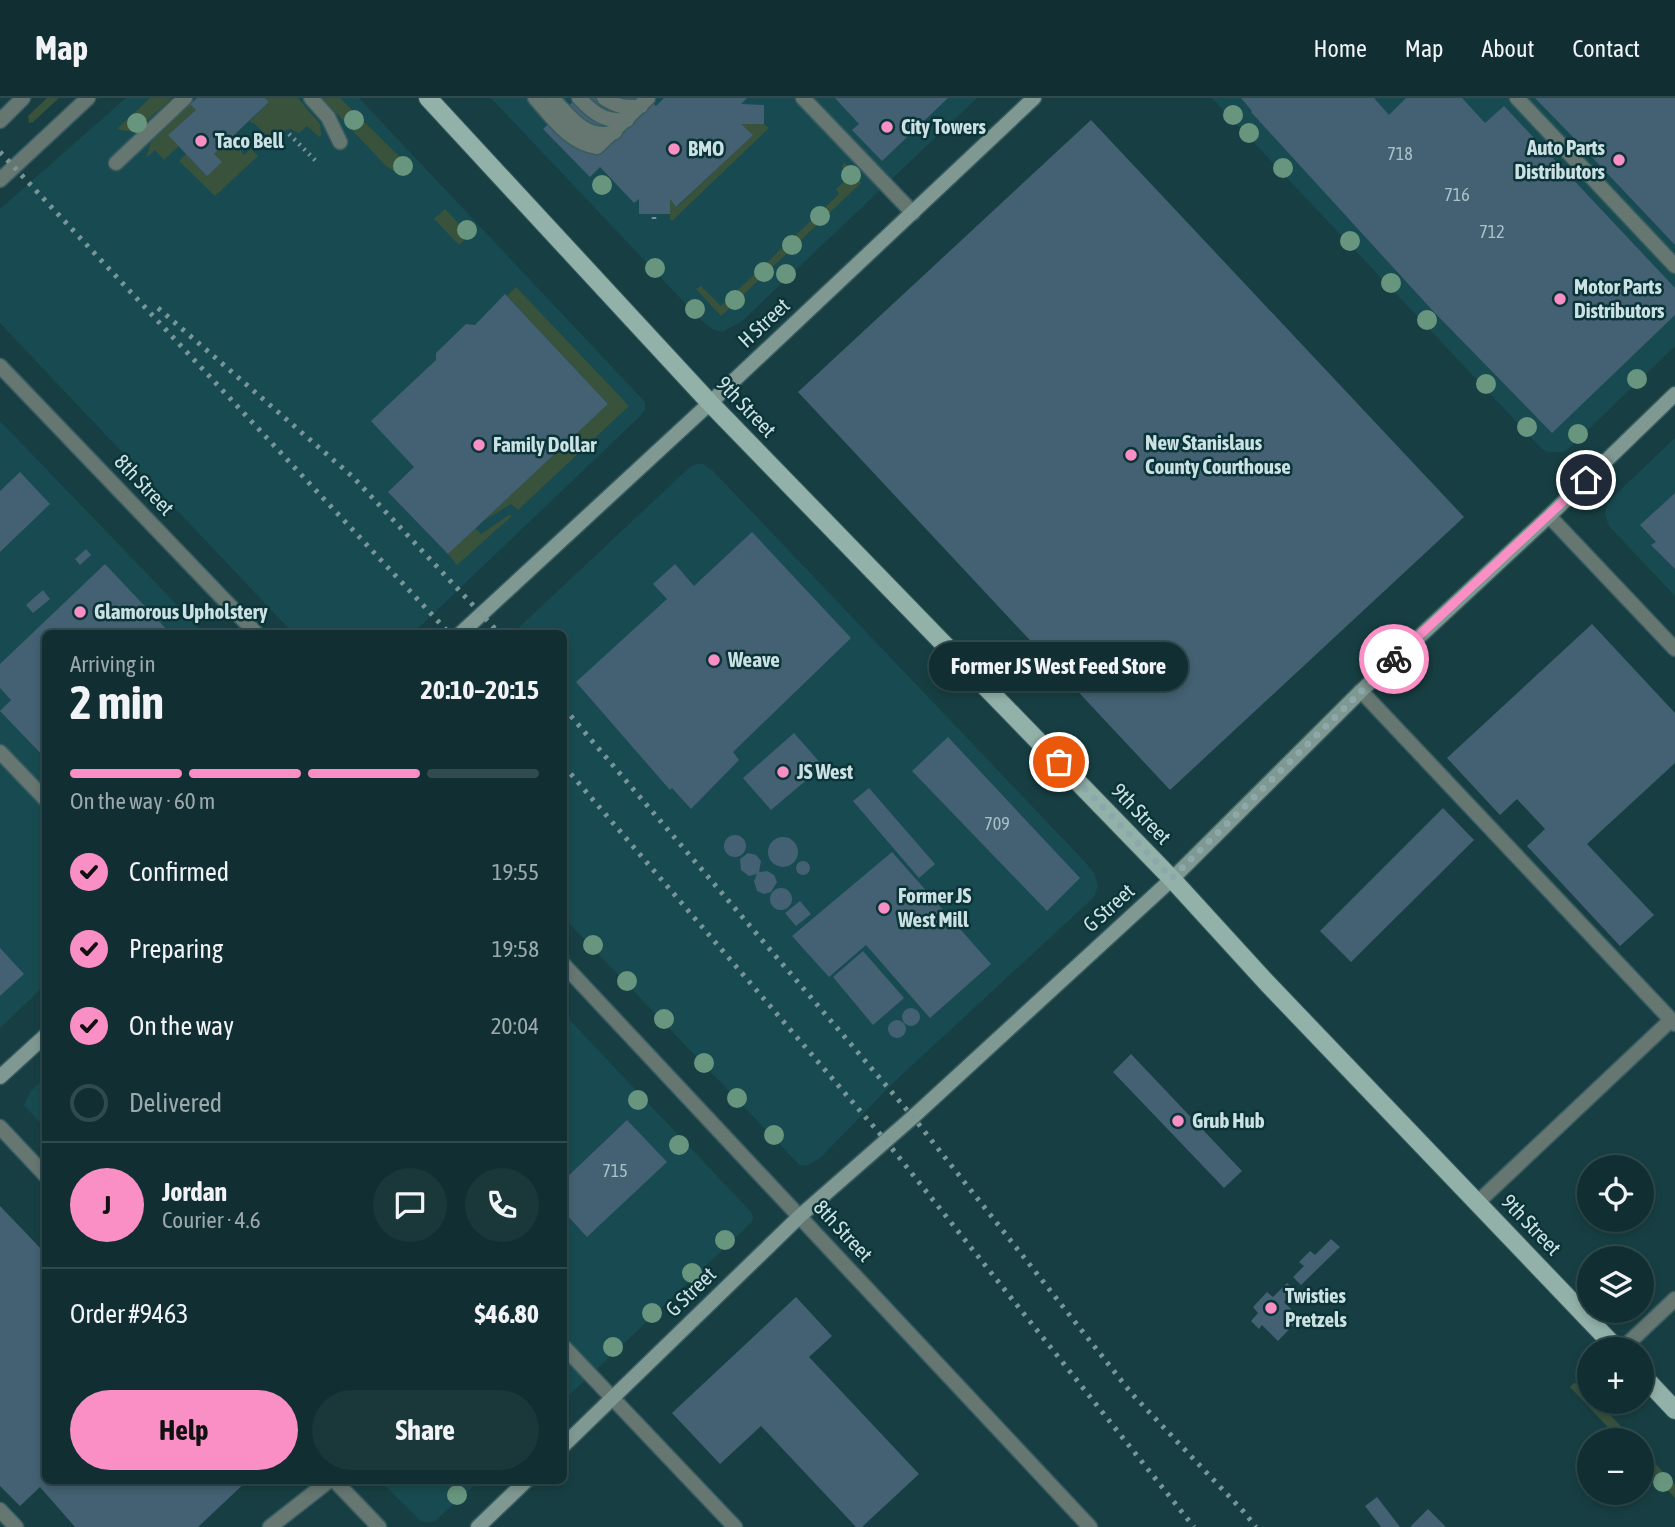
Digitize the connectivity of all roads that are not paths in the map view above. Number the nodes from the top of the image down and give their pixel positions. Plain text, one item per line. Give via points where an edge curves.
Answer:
1 (23, 98) edge
2 (88, 98) edge
3 (185, 98) edge
4 (311, 98) edge
5 (428, 98) edge
6 (535, 98) edge
7 (552, 98) edge
8 (579, 98) edge
9 (604, 98) edge
10 (803, 98) edge
11 (1034, 98) edge
12 (1517, 98) edge
13 (642, 100) edge
14 (627, 120) junction
15 (0, 121) edge
16 (615, 132) junction
17 (340, 142) dead end
18 (116, 163) dead end
19 (0, 180) edge
20 (913, 213) junction
21 (1675, 266) edge
22 (0, 366) edge
23 (1675, 394) edge
24 (710, 403) junction
25 (1549, 516) junction
26 (253, 630) edge
27 (464, 630) edge
28 (1675, 649) edge
29 (1361, 691) junction
30 (0, 752) edge
31 (42, 796) edge
32 (1172, 878) junction
33 (567, 968) edge
34 (1673, 1022) edge
35 (42, 1039) edge
36 (0, 1077) edge
37 (0, 1128) edge
38 (42, 1172) edge
39 (1477, 1203) junction
40 (800, 1216) junction
41 (1675, 1299) edge
42 (1607, 1337) edge
43 (1632, 1337) edge
44 (567, 1350) edge
45 (1654, 1388) edge
46 (612, 1399) junction
47 (1675, 1410) edge
48 (567, 1442) edge
49 (327, 1484) edge
50 (336, 1484) edge
51 (523, 1484) edge
52 (0, 1510) edge
53 (16, 1527) edge
54 (270, 1527) edge
55 (379, 1527) edge
56 (478, 1527) edge
57 (735, 1527) edge
58 (1090, 1527) edge

1 - 15 street
2 - 19 street
3 - 18 street
4 - 17 street via 328,117
5 - 24 main road, 9th Street
6 - 16 street via 583,145 597,148
7 - 16 street via 582,131
8 - 14 street via 606,120
9 - 13 street via 629,108
10 - 20 street
11 - 20 main road, H Street
12 - 21 street
13 - 14 street
14 - 16 street
20 - 24 main road, H Street
22 - 26 street, 8th Street
23 - 25 main road, G Street
24 - 27 main road, H Street
24 - 32 main road, 9th Street
25 - 28 street
25 - 29 main road, G Street
29 - 32 main road, G Street
29 - 34 street
30 - 31 street
32 - 39 main road, 9th Street
32 - 40 main road, G Street
33 - 40 street, 8th Street
34 - 39 street
35 - 36 main road
37 - 38 street
39 - 42 main road, 9th Street
40 - 46 main road, G Street
40 - 58 street, 8th Street
41 - 43 street
44 - 46 street
45 - 47 main road
46 - 48 main road, G Street
46 - 57 street
49 - 54 street
50 - 55 street
51 - 56 main road
52 - 53 street

